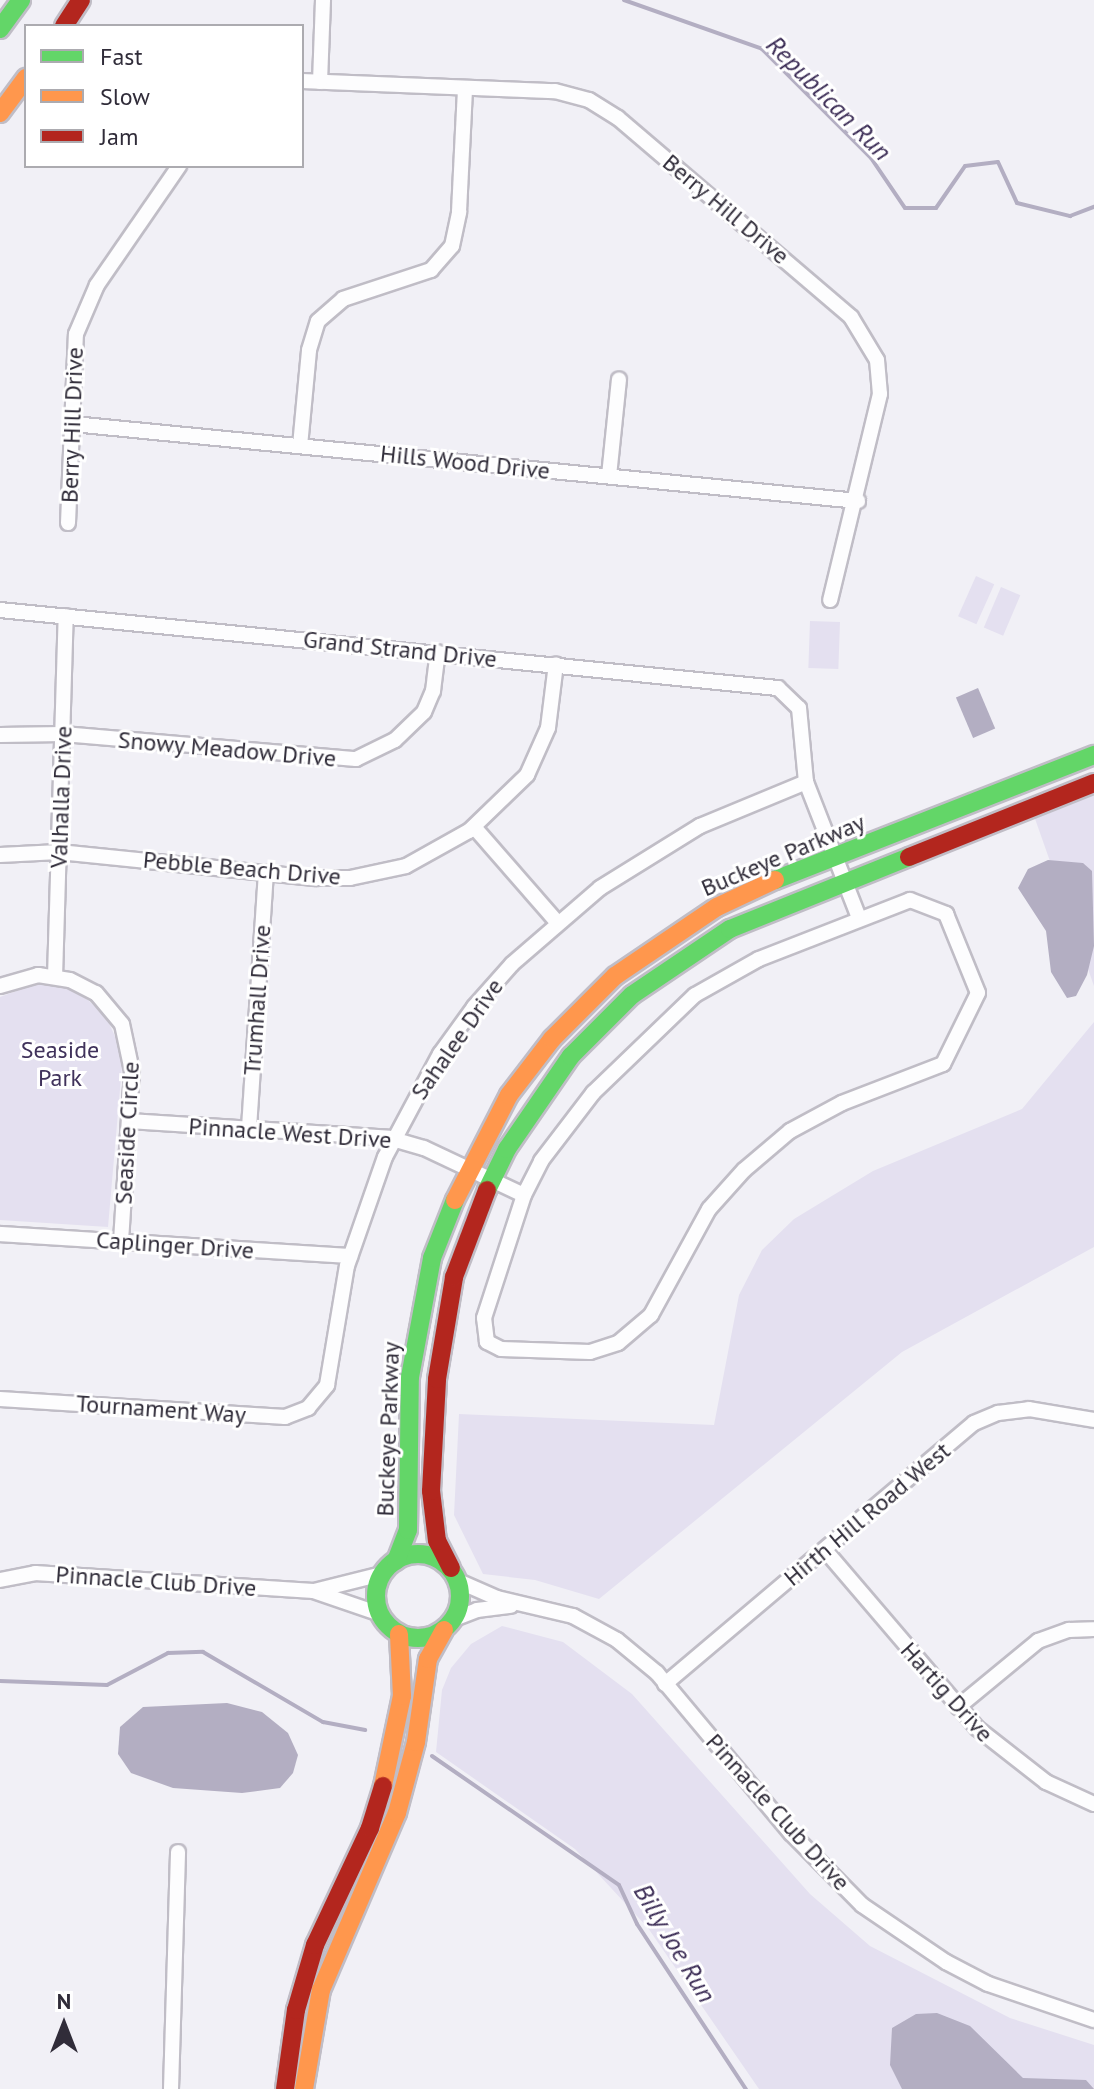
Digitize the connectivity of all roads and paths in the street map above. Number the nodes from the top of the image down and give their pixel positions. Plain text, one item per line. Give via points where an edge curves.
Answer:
1 (21, 0) edge
2 (81, 0) edge
3 (323, 0) edge
4 (65, 24) edge
5 (0, 29) edge
6 (24, 81) edge
7 (304, 81) edge
8 (320, 82) junction
9 (465, 89) junction
10 (0, 113) edge
11 (178, 168) edge
12 (619, 380) dead end
13 (73, 424) junction
14 (300, 446) junction
15 (609, 476) junction
16 (858, 501) junction
17 (68, 523) dead end
18 (830, 600) dead end
19 (0, 610) edge
20 (66, 616) junction
21 (438, 652) junction
22 (556, 664) junction
23 (63, 734) junction
24 (0, 735) edge
25 (1094, 755) edge
26 (806, 782) junction
27 (1094, 783) edge
28 (474, 827) junction
29 (59, 852) junction
30 (0, 855) edge
31 (836, 857) junction
32 (266, 873) junction
33 (846, 881) junction
34 (859, 918) junction
35 (557, 922) junction
36 (55, 977) junction
37 (0, 986) edge
38 (129, 1121) junction
39 (249, 1128) junction
40 (393, 1139) junction
41 (467, 1169) junction
42 (491, 1181) junction
43 (524, 1195) junction
44 (0, 1234) edge
45 (121, 1241) junction
46 (350, 1256) junction
47 (0, 1399) edge
48 (317, 1401) joint
49 (1094, 1420) edge
50 (825, 1550) junction
51 (389, 1567) junction
52 (455, 1575) junction
53 (0, 1580) edge
54 (313, 1591) junction
55 (522, 1605) junction
56 (380, 1614) junction
57 (449, 1625) junction
58 (1094, 1629) edge
59 (399, 1634) junction
60 (665, 1684) junction
61 (958, 1707) junction
62 (1094, 1804) edge
63 (178, 1852) dead end
64 (1094, 2020) edge
65 (171, 2089) edge
66 (285, 2089) edge
67 (304, 2089) edge

1 - 5 main road
2 - 4 main road
3 - 8 street
6 - 10 main road
7 - 8 street, Berry Hill Drive
8 - 9 street, Berry Hill Drive
9 - 14 street via 459,212 452,246 431,270 343,299 318,321 309,350
9 - 16 street, Berry Hill Drive via 555,91 589,100 618,118 851,317 877,360 880,394
11 - 13 street, Berry Hill Drive via 97,285 76,334
12 - 15 street
13 - 14 street, Hills Wood Drive
13 - 17 street, Berry Hill Drive
14 - 15 street, Hills Wood Drive
15 - 16 street, Hills Wood Drive
16 - 18 street, Berry Hill Drive
19 - 20 street, Grand Strand Drive
20 - 21 street, Grand Strand Drive
20 - 23 street, Valhalla Drive
21 - 22 street, Grand Strand Drive
21 - 23 street, Snowy Meadow Drive via 424,712 395,740 356,759
22 - 26 street, Grand Strand Drive via 766,684 795,701 802,718
22 - 28 street, Pebble Beach Drive via 539,753 512,793
23 - 24 street, Snowy Meadow Drive
23 - 29 street, Valhalla Drive
25 - 31 main road, Buckeye Parkway
26 - 31 street
26 - 35 street, Sahalee Drive via 700,826 649,855
27 - 33 main road, Buckeye Parkway
28 - 32 street, Pebble Beach Drive via 438,853 388,872 350,878
28 - 35 street
29 - 30 street, Pebble Beach Drive
29 - 32 street, Pebble Beach Drive
29 - 36 street, Valhalla Drive
31 - 33 street
31 - 41 main road, Buckeye Parkway via 705,913 615,976 527,1070
32 - 39 street, Trumhall Drive
33 - 34 street
33 - 42 main road, Buckeye Parkway via 730,929 632,995 546,1087
34 - 43 street via 759,959 695,995 593,1093 541,1161
34 - 43 street via 910,900 946,914 978,993 951,1051 937,1069 842,1103 790,1131 744,1170 709,1209 651,1315 633,1333 590,1352 501,1349 487,1342 484,1318
35 - 40 street, Sahalee Drive via 474,1007 440,1054
36 - 37 street, Seaside Circle via 26,977
36 - 38 street, Seaside Circle via 96,993 122,1024 131,1053
38 - 39 street, Pinnacle West Drive
38 - 45 street, Seaside Circle
39 - 40 street, Pinnacle West Drive
40 - 41 street, Pinnacle West Drive
40 - 46 street, Sahalee Drive
41 - 42 street, Pinnacle West Drive
41 - 51 main road, Buckeye Parkway via 432,1258 416,1329 408,1530
42 - 43 street, Pinnacle West Drive
42 - 52 main road, Buckeye Parkway via 454,1277 437,1379 431,1517
44 - 45 street, Caplinger Drive
45 - 46 street, Caplinger Drive
46 - 48 street, Sahalee Drive via 330,1376
47 - 48 street, Tournament Way via 285,1417
49 - 50 street, Hirth Hill Road West via 1029,1409 986,1417
50 - 60 street, Hirth Hill Road West
50 - 61 street, Hartig Drive
51 - 52 main road via 429,1555
51 - 54 street, Pinnacle Club Drive
51 - 56 main road via 376,1591
52 - 55 street, Pinnacle Club Drive
52 - 57 main road via 460,1607
53 - 54 street, Pinnacle Club Drive via 35,1573
54 - 56 street, Pinnacle Club Drive
55 - 57 street, Pinnacle Club Drive via 477,1610
55 - 60 street, Pinnacle Club Drive via 573,1616 617,1640
56 - 59 main road
57 - 59 main road via 426,1638
57 - 67 main road via 428,1659 416,1742 397,1813 321,1990
58 - 61 street via 1069,1630 1038,1641
59 - 66 main road via 402,1696 392,1758 370,1828 315,1945 296,2010
60 - 64 street, Pinnacle Club Drive via 791,1833 862,1905 988,1984
61 - 62 street, Hartig Drive via 1023,1767
63 - 65 street

